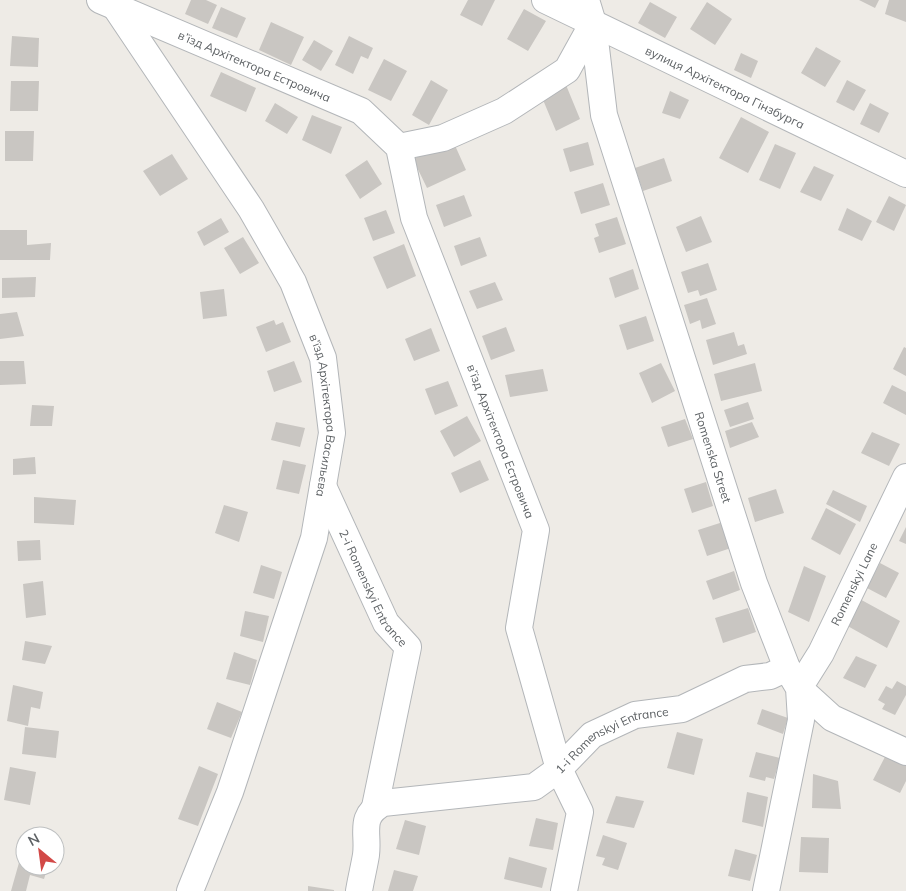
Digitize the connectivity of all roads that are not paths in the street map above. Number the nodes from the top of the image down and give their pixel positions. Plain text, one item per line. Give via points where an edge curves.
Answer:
1 (546, 0) edge
2 (107, 2) edge
3 (589, 12) edge
4 (399, 147) junction
5 (906, 174) edge
6 (906, 477) edge
7 (323, 486) junction
8 (793, 678) junction
9 (906, 752) edge
10 (558, 768) junction
11 (375, 807) junction
12 (190, 891) edge
13 (359, 891) edge
14 (564, 891) edge
15 (766, 891) edge

1 - 3 street, вулиця Архітектора Гінзбурга
2 - 4 street, в’їзд Архітектора Естровича via 361,111
2 - 7 street, в’їзд Архітектора Васильєва via 251,209 293,282 323,358 332,433
3 - 4 street via 567,70 504,111 443,138
3 - 5 street, вулиця Архітектора Гінзбурга
3 - 8 street, Romenska Street via 604,115 754,583
4 - 10 street, в’їзд Архітектора Естровича via 414,218 536,530 520,628
6 - 8 street, Romenskyi Lane via 821,653
7 - 11 street, 2-i Romenskyi Entrance via 386,623 408,647
7 - 12 street, в’їзд Архітектора Васильєва via 314,538 305,566 230,792
8 - 9 street via 832,718
8 - 10 street, 1-i Romenskyi Entrance via 745,679 682,709 635,715 592,736
8 - 15 street, Romenska Street via 801,720
10 - 11 street via 534,787 392,802
10 - 14 street, 1-i Romenskyi Entrance via 580,812
11 - 13 street, 2-i Romenskyi Entrance via 366,822 366,854

